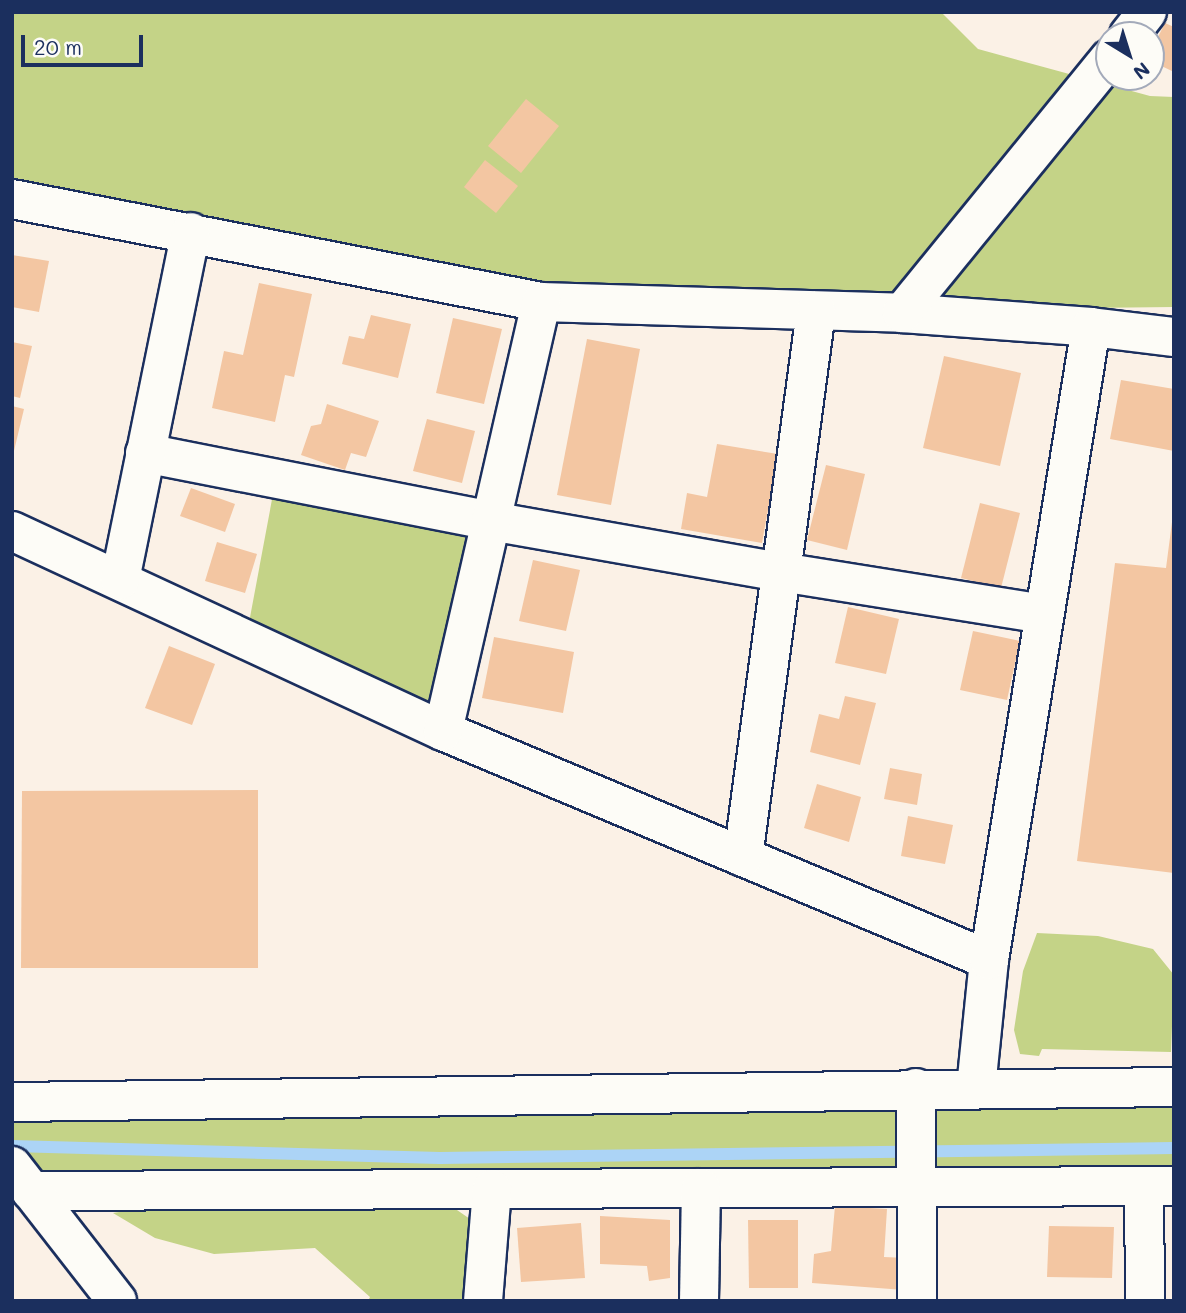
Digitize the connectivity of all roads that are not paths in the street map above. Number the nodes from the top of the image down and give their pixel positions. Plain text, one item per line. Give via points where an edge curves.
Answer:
1 (1095, 77) edge
2 (12, 199) edge
3 (191, 232) junction
4 (541, 302) junction
5 (816, 311) junction
6 (902, 313) junction
7 (1091, 327) junction
8 (1174, 337) edge
9 (145, 453) junction
10 (491, 521) junction
11 (12, 531) edge
12 (781, 572) junction
13 (120, 580) junction
14 (1044, 614) junction
15 (443, 731) junction
16 (743, 857) junction
17 (989, 960) junction
18 (1174, 1087) edge
19 (916, 1088) junction
20 (976, 1088) junction
21 (12, 1102) edge
22 (18, 1176) edge
23 (1159, 1186) edge
24 (915, 1187) junction
25 (701, 1188) junction
26 (492, 1189) junction
27 (117, 1301) edge
28 (483, 1301) edge
29 (699, 1301) edge
30 (917, 1301) edge
31 (1145, 1301) edge

1 - 6 street
2 - 3 street
3 - 4 street
3 - 9 street
4 - 5 street
4 - 10 street
5 - 6 street
5 - 12 street
6 - 7 street
7 - 8 street
7 - 14 street
9 - 10 street
9 - 13 street
10 - 12 street
10 - 15 street
11 - 13 street
12 - 14 street
12 - 16 street
13 - 15 street
14 - 17 street
15 - 16 street
16 - 17 street
17 - 20 street
18 - 20 street
19 - 20 street
19 - 21 street
19 - 24 street
22 - 26 street
22 - 27 street
23 - 24 street
23 - 31 street
24 - 25 street
24 - 30 street
25 - 26 street
25 - 29 street
26 - 28 street

